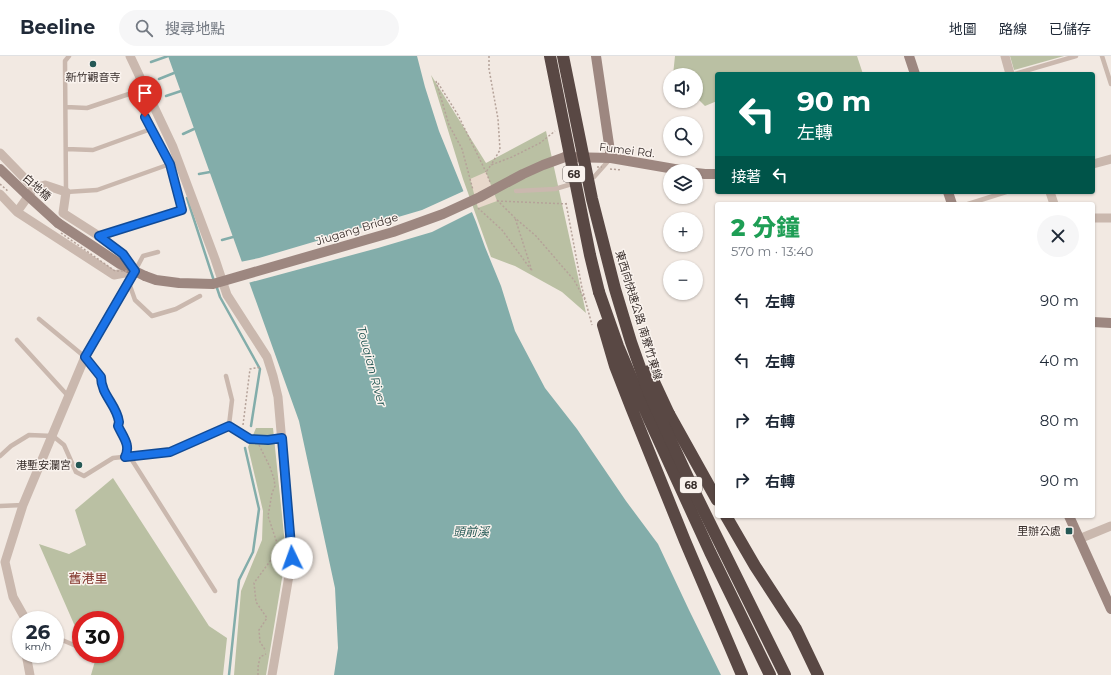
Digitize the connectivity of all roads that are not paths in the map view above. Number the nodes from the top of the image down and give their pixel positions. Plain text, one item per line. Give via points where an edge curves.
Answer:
1 (69, 56) edge
2 (130, 56) edge
3 (550, 56) edge
4 (563, 56) edge
5 (596, 56) edge
6 (909, 56) edge
7 (1005, 56) edge
8 (1076, 56) edge
9 (1102, 56) edge
10 (913, 72) edge
11 (1009, 72) edge
12 (1023, 72) edge
13 (1111, 84) edge
14 (66, 107) junction
15 (151, 129) junction
16 (66, 149) junction
17 (0, 153) edge
18 (565, 157) joint
19 (611, 158) junction
20 (1111, 159) edge
21 (1095, 163) edge
22 (170, 164) junction
23 (663, 167) edge
24 (0, 169) edge
25 (703, 174) edge
26 (715, 174) edge
27 (34, 188) junction
28 (516, 191) dead end
29 (66, 192) junction
30 (0, 194) edge
31 (1000, 194) edge
32 (974, 202) edge
33 (17, 212) junction
34 (1111, 218) edge
35 (1095, 219) edge
36 (99, 236) junction
37 (158, 252) dead end
38 (135, 271) junction
39 (129, 281) junction
40 (615, 289) junction
41 (599, 292) junction
42 (200, 296) dead end
43 (39, 319) dead end
44 (1095, 322) edge
45 (1111, 323) edge
46 (17, 340) dead end
47 (85, 357) junction
48 (226, 376) dead end
49 (69, 397) junction
50 (229, 426) junction
51 (52, 436) junction
52 (282, 438) junction
53 (0, 456) edge
54 (128, 457) junction
55 (715, 496) edge
56 (23, 505) junction
57 (0, 506) edge
58 (727, 518) edge
59 (1070, 518) edge
60 (1111, 526) edge
61 (1079, 540) junction
62 (3, 561) edge
63 (215, 591) dead end
64 (1111, 609) edge
65 (21, 611) edge
66 (28, 663) edge
67 (30, 675) edge
68 (272, 675) edge
69 (742, 675) edge
70 (770, 675) edge
71 (785, 675) edge
72 (818, 675) edge

1 - 14 lane via 65,61
2 - 52 street via 173,147 227,295 267,357 278,397
3 - 41 highway, 68, bridge
4 - 40 highway, 東西向快速公路 南寮竹東線 / 68, bridge via 592,198
5 - 19 main road
6 - 10 main road
7 - 11 street
8 - 12 lane
9 - 13 lane
14 - 15 lane via 87,108 132,93
14 - 16 lane
15 - 16 lane via 93,150
15 - 22 lane
16 - 29 lane
17 - 27 street
18 - 19 main road, Fumei Rd.
18 - 38 main road, Jiugang Bridge, bridge via 523,174 436,217 213,284 156,280
19 - 23 main road, Fumei Rd.
19 - 28 lane via 594,177 555,189
20 - 21 street
22 - 29 lane via 97,190
22 - 36 lane via 182,210
24 - 38 main road, 白地橋, bridge via 60,228
25 - 26 main road
27 - 29 street via 45,185
27 - 33 street
29 - 36 street via 63,213
30 - 33 street
31 - 32 lane
33 - 38 street via 114,275
34 - 35 street
36 - 38 street via 123,254
37 - 38 lane via 143,256
38 - 39 street
39 - 42 lane via 135,300 152,316 176,309
39 - 47 street
40 - 55 highway, bridge via 643,360
40 - 71 highway, 東西向快速公路 南寮竹東線 / 68, bridge via 649,393 695,493
41 - 69 highway via 602,323 615,366
41 - 70 highway, 68 via 618,346 649,419
43 - 47 lane
44 - 45 main road
46 - 49 lane
47 - 49 street
47 - 54 lane via 101,377 101,384 117,415 118,426 128,446
48 - 50 lane via 232,400
49 - 51 street
50 - 52 lane via 250,439
50 - 54 lane via 170,452
51 - 53 lane via 29,435
51 - 54 lane via 64,446 76,472 84,476 113,458
51 - 56 street
52 - 68 street via 292,558
54 - 63 lane
56 - 57 lane
56 - 62 street
58 - 72 highway via 796,630
59 - 61 main road
60 - 61 street
61 - 64 main road
62 - 65 street via 13,597
66 - 67 street

